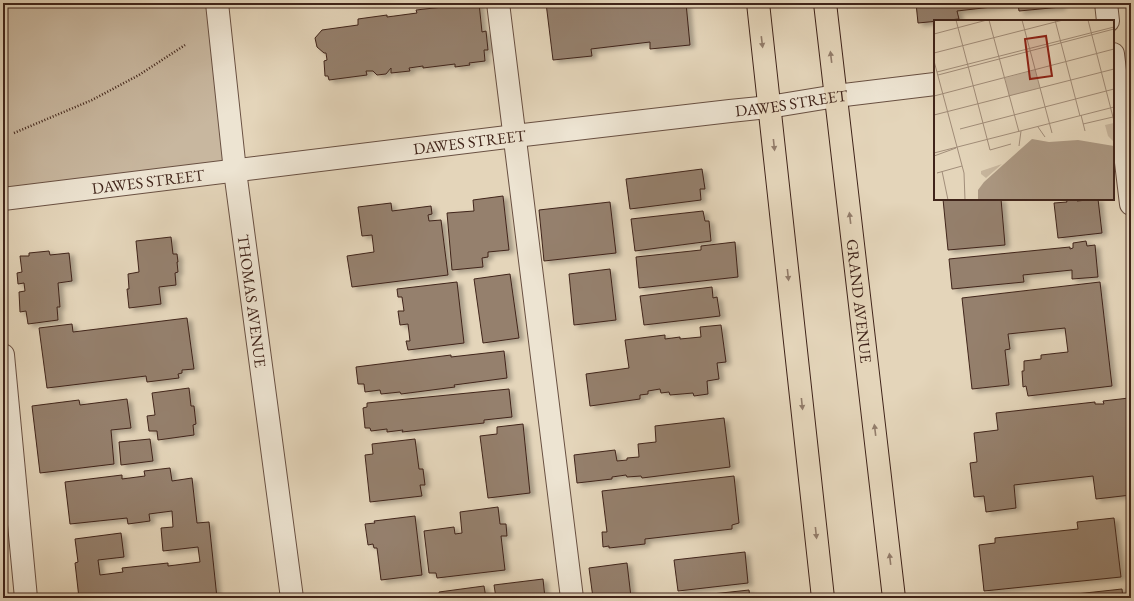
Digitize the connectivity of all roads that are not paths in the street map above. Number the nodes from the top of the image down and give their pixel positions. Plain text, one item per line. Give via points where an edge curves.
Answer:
1 (217, 3) edge
2 (498, 3) edge
3 (758, 3) edge
4 (825, 3) edge
5 (1106, 3) edge
6 (1108, 20) edge
7 (1118, 60) edge
8 (934, 84) edge
9 (836, 96) junction
10 (769, 107) junction
11 (515, 136) junction
12 (235, 171) junction
13 (3, 199) edge
14 (1131, 204) edge
15 (3, 355) edge
16 (26, 598) edge
17 (292, 598) edge
18 (572, 598) edge
19 (823, 598) edge
20 (894, 598) edge

1 - 12 street, THOMAS AVENUE
2 - 11 street
3 -> 10 main road
9 -> 4 main road, GRAND AVENUE
5 - 6 street
7 - 14 street
8 - 9 street, DAWES STREET
9 - 10 street, DAWES STREET
20 -> 9 main road, GRAND AVENUE
10 - 11 street, DAWES STREET
10 -> 19 main road
11 - 12 street, DAWES STREET
11 - 18 street
12 - 13 street, DAWES STREET
12 - 17 street, THOMAS AVENUE
15 - 16 street

